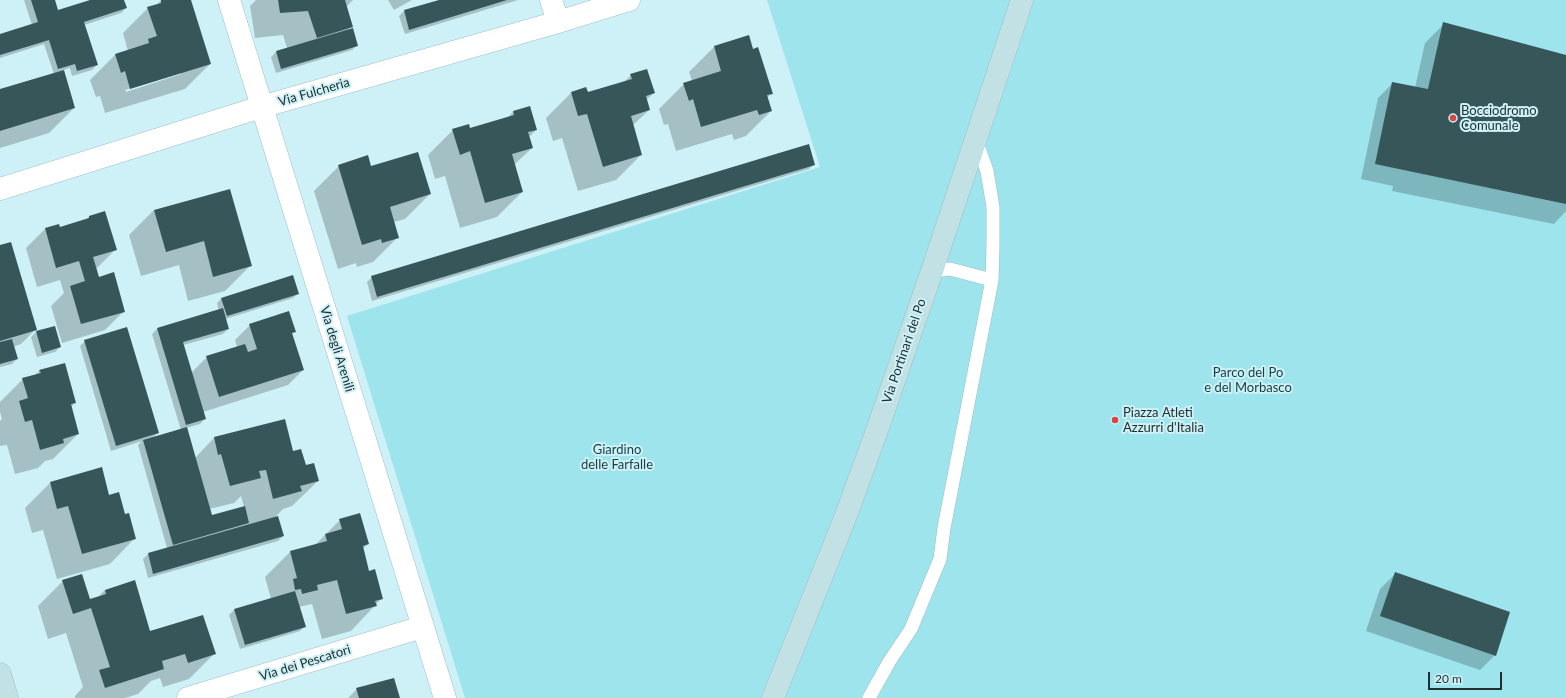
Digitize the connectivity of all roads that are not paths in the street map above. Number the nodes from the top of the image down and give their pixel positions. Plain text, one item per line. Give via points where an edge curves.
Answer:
1 (229, 0) edge
2 (551, 0) edge
3 (629, 0) edge
4 (1022, 0) edge
5 (558, 22) junction
6 (261, 107) junction
7 (976, 138) junction
8 (0, 189) edge
9 (932, 271) junction
10 (992, 280) junction
11 (422, 627) junction
12 (0, 674) edge
13 (7, 698) edge
14 (188, 698) edge
15 (445, 698) edge
16 (773, 698) edge
17 (869, 698) edge

1 - 6 street, Via degli Arenili
2 - 5 street
3 - 5 street, Via Fulcheria
4 - 7 street, Via Portinari del Po
5 - 6 street, Via Fulcheria
6 - 8 street, Via Fulcheria
6 - 11 street, Via degli Arenili
7 - 9 street, Via Portinari del Po
7 - 10 lane via 987,172 992,207
9 - 10 lane via 950,268
9 - 16 street, Via Portinari del Po via 845,518
10 - 17 lane via 940,559 911,629
11 - 14 street, Via dei Pescatori
11 - 15 street, Via degli Arenili
12 - 13 street

